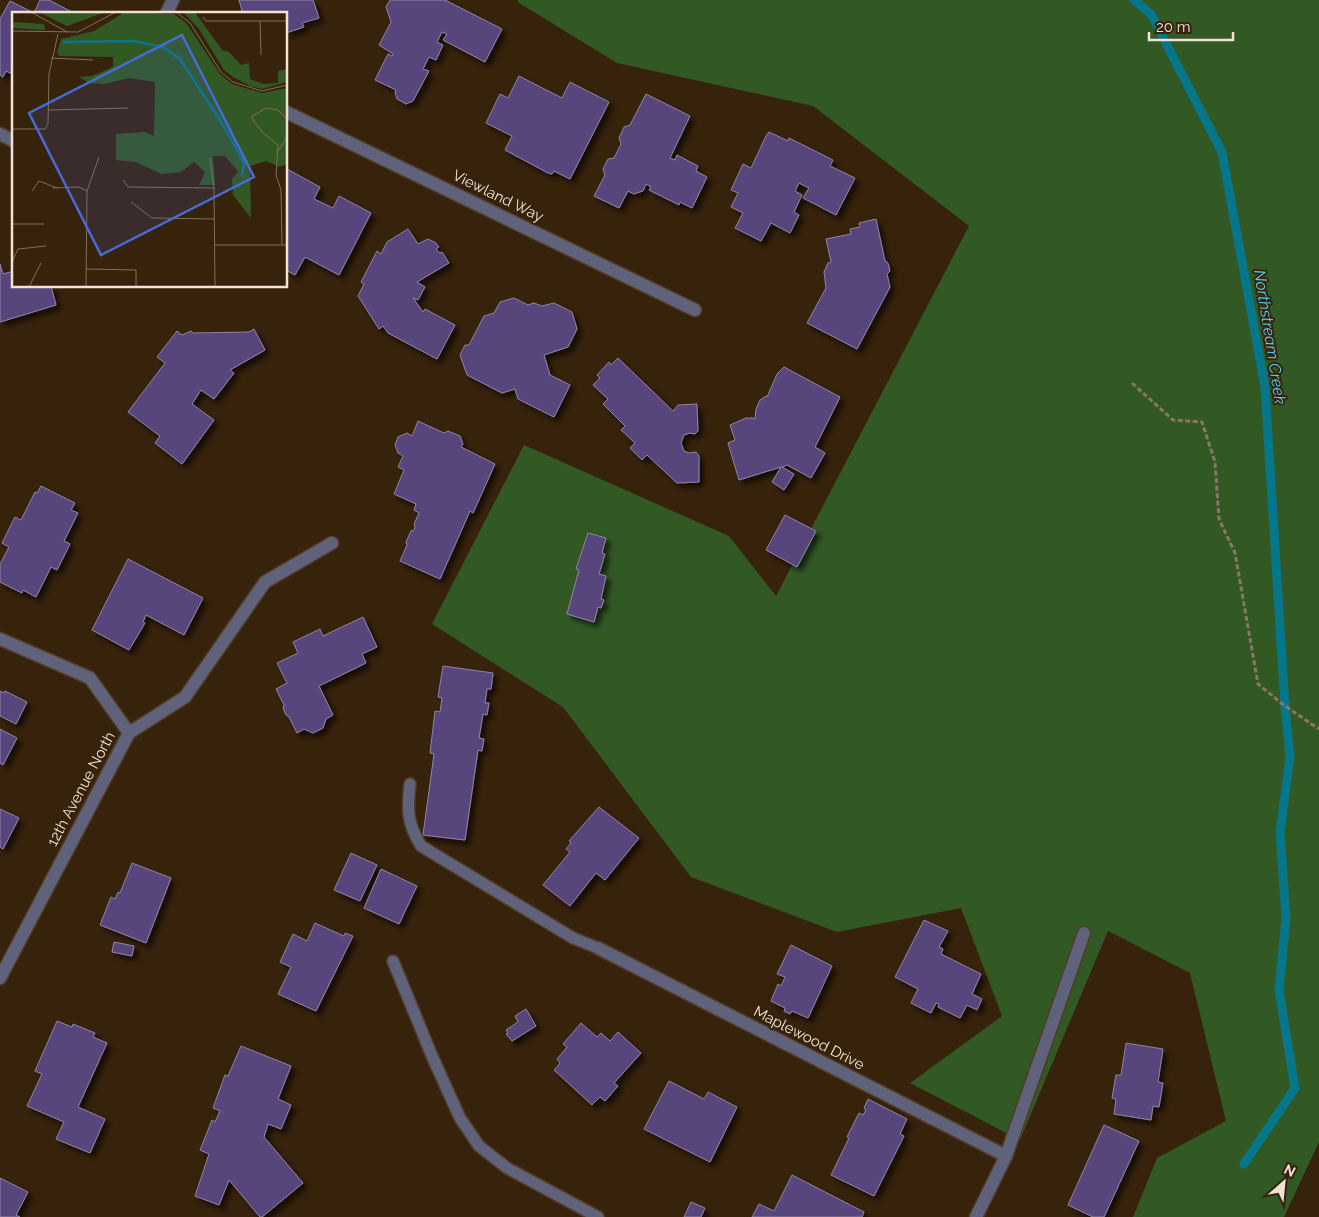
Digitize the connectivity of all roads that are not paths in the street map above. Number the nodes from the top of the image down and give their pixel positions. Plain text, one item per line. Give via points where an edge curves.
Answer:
1 (173, 0) edge
2 (167, 12) edge
3 (288, 113) edge
4 (0, 134) edge
5 (12, 140) edge
6 (695, 310) dead end
7 (332, 543) dead end
8 (0, 639) edge
9 (129, 734) junction
10 (410, 784) dead end
11 (1084, 933) dead end
12 (598, 948) joint
13 (392, 961) dead end
14 (0, 978) edge
15 (1006, 1156) junction
16 (598, 1217) edge
17 (976, 1217) edge

1 - 2 street
3 - 6 street, Viewland Way
4 - 5 street
7 - 9 street, 12th Avenue North via 265,582 185,697
8 - 9 street via 90,678
9 - 14 street, 12th Avenue North
10 - 12 lane via 411,830 421,846 574,938
11 - 15 street
12 - 15 street, Maplewood Drive
13 - 16 lane via 460,1118 479,1146 507,1168
15 - 17 street

